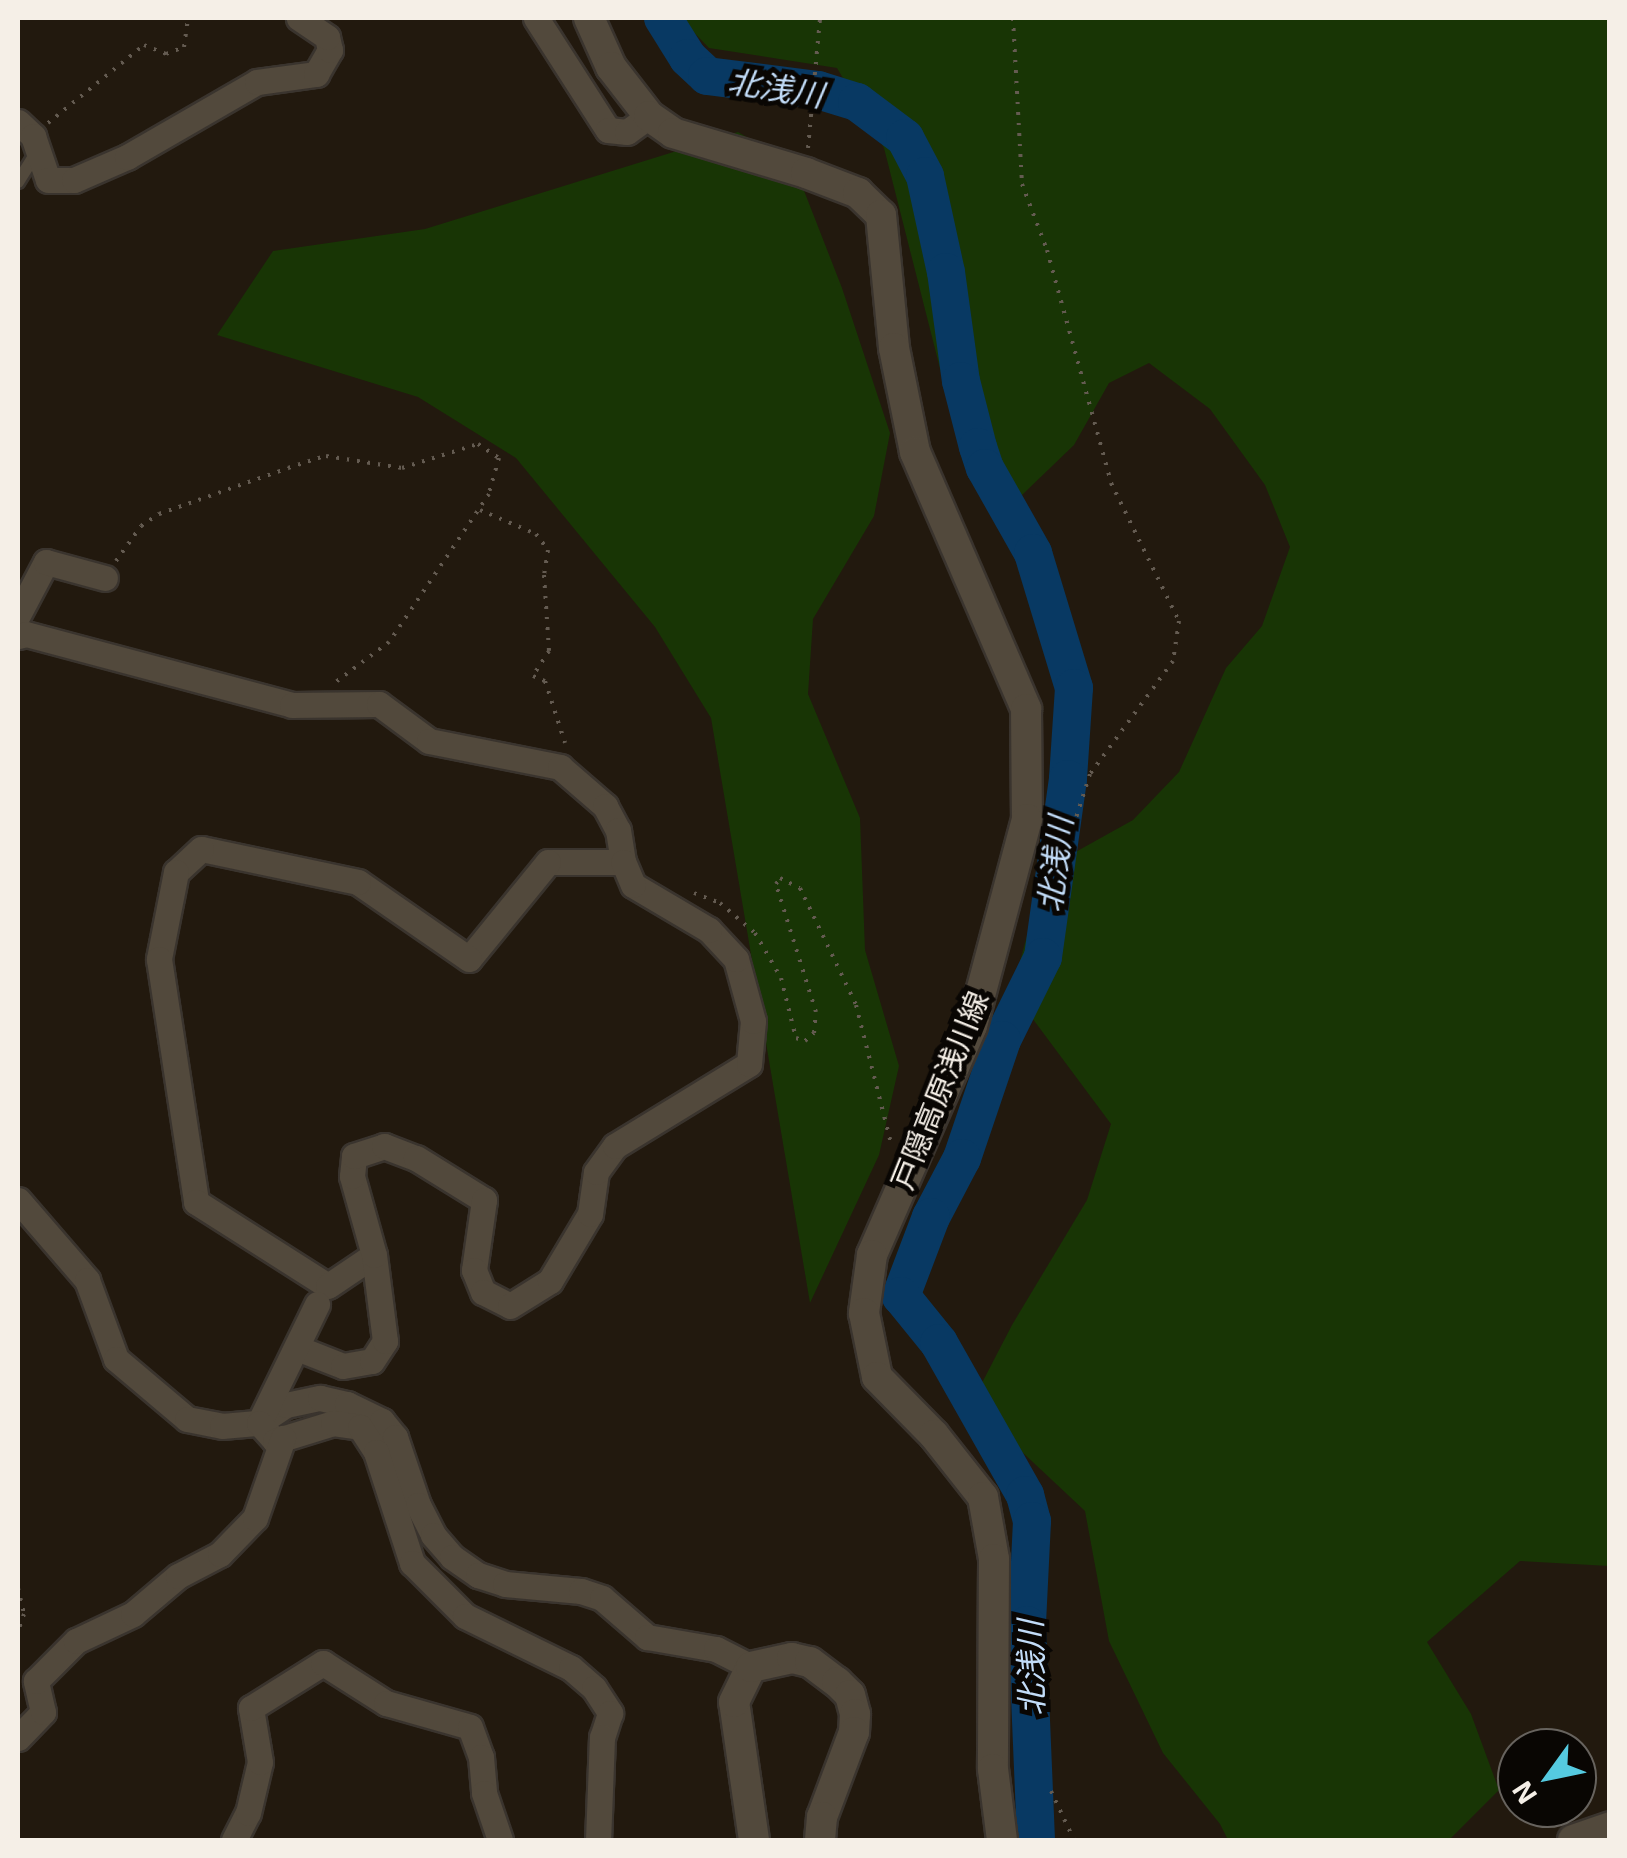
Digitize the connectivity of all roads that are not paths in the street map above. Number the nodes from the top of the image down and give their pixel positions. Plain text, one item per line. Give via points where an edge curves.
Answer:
1 (298, 18) edge
2 (536, 18) edge
3 (590, 18) edge
4 (649, 116) junction
5 (29, 137) edge
6 (18, 182) edge
7 (104, 578) road end
8 (18, 615) edge
9 (18, 636) edge
10 (623, 862) junction
11 (18, 1200) edge
12 (374, 1255) junction
13 (317, 1304) dead end
14 (297, 1348) junction
15 (259, 1424) junction
16 (283, 1438) junction
17 (751, 1666) junction
18 (18, 1738) edge
19 (1610, 1827) edge
20 (234, 1840) edge
21 (500, 1840) edge
22 (598, 1840) edge
23 (754, 1840) edge
24 (820, 1840) edge
25 (1002, 1840) edge
26 (1573, 1840) edge

1 - 5 street via 327,37 330,50 316,74 257,82 74,180 48,180
2 - 4 street via 608,130 627,132
3 - 4 main road, 戸隠高原浅川線 via 611,67
4 - 25 main road, 戸隠高原浅川線 via 673,134 858,193 881,215 894,348 914,452 1026,709 1027,819 972,1026 872,1255 864,1313 876,1377 983,1497 994,1559 993,1769
5 - 6 lane
7 - 8 street via 46,562
9 - 10 street via 292,706 379,704 429,741 556,766 605,806 618,830
10 - 12 street via 633,885 709,930 736,959 752,1020 749,1064 614,1146 596,1172 590,1214 550,1281 510,1306 483,1292 474,1270 484,1200 384,1146 354,1156 352,1176
10 - 12 street via 548,862 469,959 358,882 201,849 176,872 159,959 196,1202 328,1286
11 - 15 street via 87,1280 116,1359 188,1419
12 - 14 street via 385,1341 372,1361 343,1366
13 - 14 street
14 - 15 street
15 - 16 street via 274,1441
15 - 17 street via 286,1405 320,1398 382,1420 396,1437 418,1505 452,1557 505,1584 602,1598 647,1637 716,1648
16 - 18 street via 255,1518 220,1554 178,1576 133,1614 76,1640 36,1682 42,1712
16 - 22 street via 333,1424 360,1427 376,1452 412,1563 465,1616 571,1668 594,1688 610,1713 602,1737
17 - 23 main road via 733,1711
17 - 24 main road via 778,1658 810,1662 850,1695 854,1732
19 - 26 main road
20 - 21 street via 260,1762 251,1708 323,1663 386,1703 470,1727

